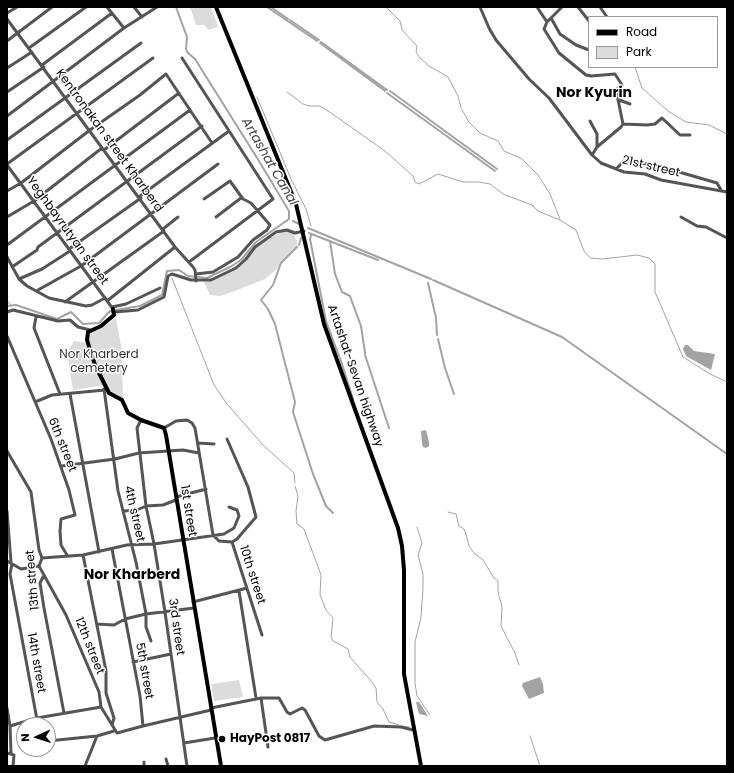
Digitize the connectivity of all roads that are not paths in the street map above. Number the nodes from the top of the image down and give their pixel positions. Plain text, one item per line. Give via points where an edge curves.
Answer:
1 (17, 7) edge
2 (52, 7) edge
3 (86, 7) edge
4 (107, 7) edge
5 (134, 7) edge
6 (147, 7) edge
7 (157, 7) edge
8 (216, 7) edge
9 (480, 7) edge
10 (537, 7) edge
11 (562, 7) edge
12 (578, 7) edge
13 (600, 7) edge
14 (148, 12) junction
15 (7, 13) edge
16 (112, 13) junction
17 (606, 16) edge
18 (142, 17) junction
19 (551, 18) junction
20 (7, 19) edge
21 (588, 20) edge
22 (547, 22) junction
23 (124, 28) junction
24 (18, 33) junction
25 (7, 41) edge
26 (141, 43) dead end
27 (29, 48) junction
28 (588, 50) edge
29 (32, 52) junction
30 (153, 58) dead end
31 (182, 58) dead end
32 (43, 66) junction
33 (7, 68) edge
34 (54, 81) junction
35 (7, 92) edge
36 (179, 93) junction
37 (66, 98) junction
38 (618, 100) junction
39 (630, 104) dead end
40 (190, 110) junction
41 (77, 112) junction
42 (7, 116) edge
43 (590, 121) dead end
44 (623, 124) junction
45 (202, 126) junction
46 (90, 130) junction
47 (229, 131) junction
48 (690, 135) dead end
49 (7, 140) edge
50 (212, 144) junction
51 (598, 147) junction
52 (103, 149) junction
53 (592, 155) junction
54 (218, 164) dead end
55 (7, 165) edge
56 (116, 165) junction
57 (616, 168) junction
58 (128, 181) junction
59 (21, 183) junction
60 (721, 190) junction
61 (7, 191) edge
62 (727, 192) edge
63 (140, 197) junction
64 (241, 198) junction
65 (204, 199) dead end
66 (34, 201) junction
67 (258, 210) junction
68 (152, 213) junction
69 (7, 217) edge
70 (46, 217) junction
71 (178, 217) dead end
72 (216, 217) dead end
73 (681, 217) dead end
74 (163, 230) junction
75 (304, 231) junction
76 (58, 234) junction
77 (727, 238) edge
78 (7, 245) edge
79 (175, 247) junction
80 (70, 250) junction
81 (7, 257) edge
82 (189, 262) junction
83 (81, 266) junction
84 (12, 267) junction
85 (196, 274) junction
86 (19, 279) junction
87 (196, 281) junction
88 (93, 282) junction
89 (160, 288) dead end
90 (38, 290) junction
91 (106, 299) junction
92 (65, 302) junction
93 (113, 310) junction
94 (7, 312) edge
95 (36, 316) junction
96 (90, 330) junction
97 (7, 336) edge
98 (105, 390) junction
99 (60, 394) junction
100 (70, 394) junction
101 (35, 402) junction
102 (141, 420) junction
103 (164, 428) junction
104 (226, 439) dead end
105 (198, 443) junction
106 (214, 444) dead end
107 (7, 451) edge
108 (168, 452) junction
109 (139, 453) junction
110 (199, 453) junction
111 (115, 459) junction
112 (82, 463) junction
113 (62, 466) junction
114 (206, 489) junction
115 (176, 498) junction
116 (146, 506) junction
117 (229, 507) dead end
118 (7, 511) edge
119 (124, 511) junction
120 (213, 535) junction
121 (182, 539) junction
122 (232, 542) junction
123 (154, 544) junction
124 (132, 545) junction
125 (112, 549) junction
126 (99, 552) junction
127 (67, 555) junction
128 (83, 555) junction
129 (42, 558) junction
130 (7, 561) edge
131 (12, 563) junction
132 (39, 566) junction
133 (43, 576) junction
134 (248, 588) junction
135 (239, 591) junction
136 (193, 602) junction
137 (194, 608) junction
138 (165, 612) junction
139 (146, 614) junction
140 (125, 619) junction
141 (97, 624) junction
142 (262, 635) dead end
143 (151, 641) dead end
144 (171, 654) junction
145 (133, 662) junction
146 (256, 698) junction
147 (261, 698) junction
148 (100, 707) junction
149 (7, 708) edge
150 (211, 709) junction
151 (64, 713) junction
152 (181, 716) junction
153 (37, 717) edge
154 (42, 717) edge
155 (16, 724) edge
156 (112, 725) junction
157 (10, 726) junction
158 (143, 726) junction
159 (414, 730) junction
160 (114, 731) junction
161 (97, 736) junction
162 (215, 738) junction
163 (56, 740) edge
164 (184, 743) junction
165 (268, 747) dead end
166 (9, 753) edge
167 (166, 759) dead end
168 (144, 762) dead end
169 (13, 766) edge
170 (85, 766) edge
171 (144, 766) edge
172 (168, 766) edge
173 (187, 766) edge
174 (220, 766) edge
175 (421, 766) edge

1 - 15 street
2 - 24 street
3 - 27 street
4 - 16 street
5 - 18 street
6 - 14 street
7 - 14 street
8 - 75 main road, Artashat-Sevan highway via 296,204
9 - 53 street, 21st street via 496,40 549,98
10 - 22 street
11 - 19 street
12 - 21 street
13 - 17 street
14 - 18 street
16 - 23 street
16 - 32 street
18 - 23 street
19 - 22 street
19 - 28 street via 560,34
20 - 24 street, Kentronakan street Kharberd
22 - 38 street via 544,29 559,53 582,72 591,76 615,74 622,85 616,90
23 - 34 street
24 - 25 street
24 - 27 street, Kentronakan street Kharberd
26 - 37 street
27 - 29 street, Kentronakan street Kharberd
29 - 32 street, Kentronakan street Kharberd
29 - 33 street
30 - 41 street
31 - 47 street
32 - 34 street, Kentronakan street Kharberd
32 - 35 street
34 - 37 street, Kentronakan street Kharberd
34 - 42 street
36 - 40 street
36 - 46 street via 168,76 162,75 140,95
36 - 52 street
37 - 41 street, Kentronakan street Kharberd
37 - 49 street
38 - 39 street
38 - 44 street
40 - 45 street
40 - 56 street
41 - 46 street, Kentronakan street Kharberd
41 - 55 street
43 - 51 street via 597,134
44 - 48 street via 647,126 662,118 680,134
44 - 51 street
45 - 50 street
45 - 58 street
46 - 52 street, Kentronakan street Kharberd
46 - 59 street
47 - 50 street
47 - 67 street via 273,199
50 - 63 street
51 - 53 street
52 - 56 street, Kentronakan street Kharberd
52 - 66 street
53 - 57 street, 21st street via 601,163
54 - 68 street
55 - 59 street, Yeghbayrutyan street
56 - 58 street, Kentronakan street Kharberd
56 - 70 street
57 - 60 street, 21st street via 661,180
57 - 60 street via 624,161 655,165 717,183
58 - 63 street, Kentronakan street Kharberd
58 - 76 street
59 - 61 street
59 - 66 street, Yeghbayrutyan street
60 - 62 street, 21st street
63 - 68 street, Kentronakan street Kharberd
63 - 80 street
64 - 65 street via 230,181
64 - 67 street
64 - 72 street
66 - 69 street
66 - 70 street, Yeghbayrutyan street
67 - 82 street
67 - 85 street via 270,225 267,230 252,240 231,262 212,272
68 - 74 street, Kentronakan street Kharberd
68 - 83 street
70 - 76 street, Yeghbayrutyan street
70 - 78 street
71 - 74 street
73 - 77 street
74 - 79 street, Kentronakan street Kharberd
74 - 88 street
75 - 87 street via 276,232 255,247 236,268 211,280
75 - 159 main road, Artashat-Sevan highway via 324,324 400,536 404,570 404,670
76 - 80 street, Yeghbayrutyan street
76 - 84 street
79 - 82 street, Kentronakan street Kharberd
79 - 91 street
80 - 83 street, Yeghbayrutyan street
80 - 86 street via 42,269
81 - 84 street
82 - 85 street, Kentronakan street Kharberd via 196,270
83 - 88 street, Yeghbayrutyan street
83 - 90 street
84 - 86 street
85 - 87 street
86 - 90 street via 27,286
87 - 93 street via 172,274 168,276 164,297 138,310
88 - 91 street, Yeghbayrutyan street
88 - 92 street
89 - 93 street
90 - 92 street via 49,298
91 - 92 street via 86,306
91 - 93 street, Yeghbayrutyan street
93 - 96 main road via 114,316 101,326
94 - 95 street via 13,310
95 - 96 street via 58,321 70,320 78,327
95 - 99 street via 34,328
96 - 98 main road via 86,334
97 - 101 street, 6th street
98 - 100 street
98 - 102 main road via 122,400 126,411
98 - 111 street, 4th street
99 - 100 street
99 - 101 street
100 - 112 street
101 - 113 street, 6th street
102 - 103 main road
102 - 109 street, 3rd street via 137,428
103 - 105 street via 176,421 192,422
103 - 108 main road, 1st street
104 - 122 street, 10th street via 248,487 256,512 254,521
105 - 106 street
105 - 110 street
107 - 129 street, 13th street via 31,492
108 - 109 street
108 - 110 street via 183,450
108 - 115 main road, 1st street
109 - 111 street
109 - 116 street, 3rd street
110 - 114 street
111 - 112 street
111 - 119 street, 4th street via 118,491
112 - 113 street
112 - 126 street
113 - 127 street, 6th street via 75,515 61,519 60,541
114 - 115 street
114 - 120 street
115 - 116 street via 163,505
115 - 121 main road, 1st street
116 - 119 street
116 - 123 street, 3rd street
117 - 120 street via 239,513 237,523 229,531
118 - 131 street, 14th street
119 - 124 street, 4th street
120 - 121 street
120 - 122 street via 219,541
121 - 123 street
121 - 136 main road, 1st street
122 - 134 street, 10th street
123 - 124 street
123 - 138 street, 3rd street
124 - 125 street
124 - 139 street, 4th street
125 - 126 street
125 - 140 street, 5th street
126 - 128 street
127 - 128 street
127 - 129 street
128 - 141 street
129 - 132 street, 13th street
130 - 131 street
131 - 132 street via 21,568
131 - 153 street, 14th street via 10,574
132 - 133 street, 13th street
133 - 148 street, 12th street via 66,615 99,692
133 - 151 street, 13th street via 40,583
134 - 135 street
134 - 142 street, 10th street
135 - 136 street
135 - 146 street, 10th street
136 - 137 main road, 1st street
137 - 138 street
137 - 150 main road, 1st street
138 - 139 street
138 - 144 street, 3rd street
139 - 140 street
139 - 143 street, 4th street via 146,627
140 - 141 street via 114,625
140 - 145 street, 5th street
141 - 156 street via 106,671 106,693 114,718
144 - 145 street
144 - 152 street, 3rd street
145 - 158 street, 5th street
146 - 147 street
146 - 150 street
147 - 159 street via 279,698 290,714 302,708 325,740 374,726
147 - 165 street
148 - 151 street
148 - 156 street, 12th street
149 - 157 street
150 - 152 street
150 - 162 main road, 1st street
151 - 154 street
152 - 158 street
152 - 164 street, 3rd street
155 - 157 street
156 - 160 street
157 - 166 street
158 - 160 street via 117,733
159 - 175 main road, Artashat-Sevan highway
160 - 161 street
161 - 163 street
161 - 170 street
162 - 164 street
162 - 174 main road, 1st street
164 - 173 street, 3rd street
166 - 169 street via 14,755
167 - 172 street
168 - 171 street

